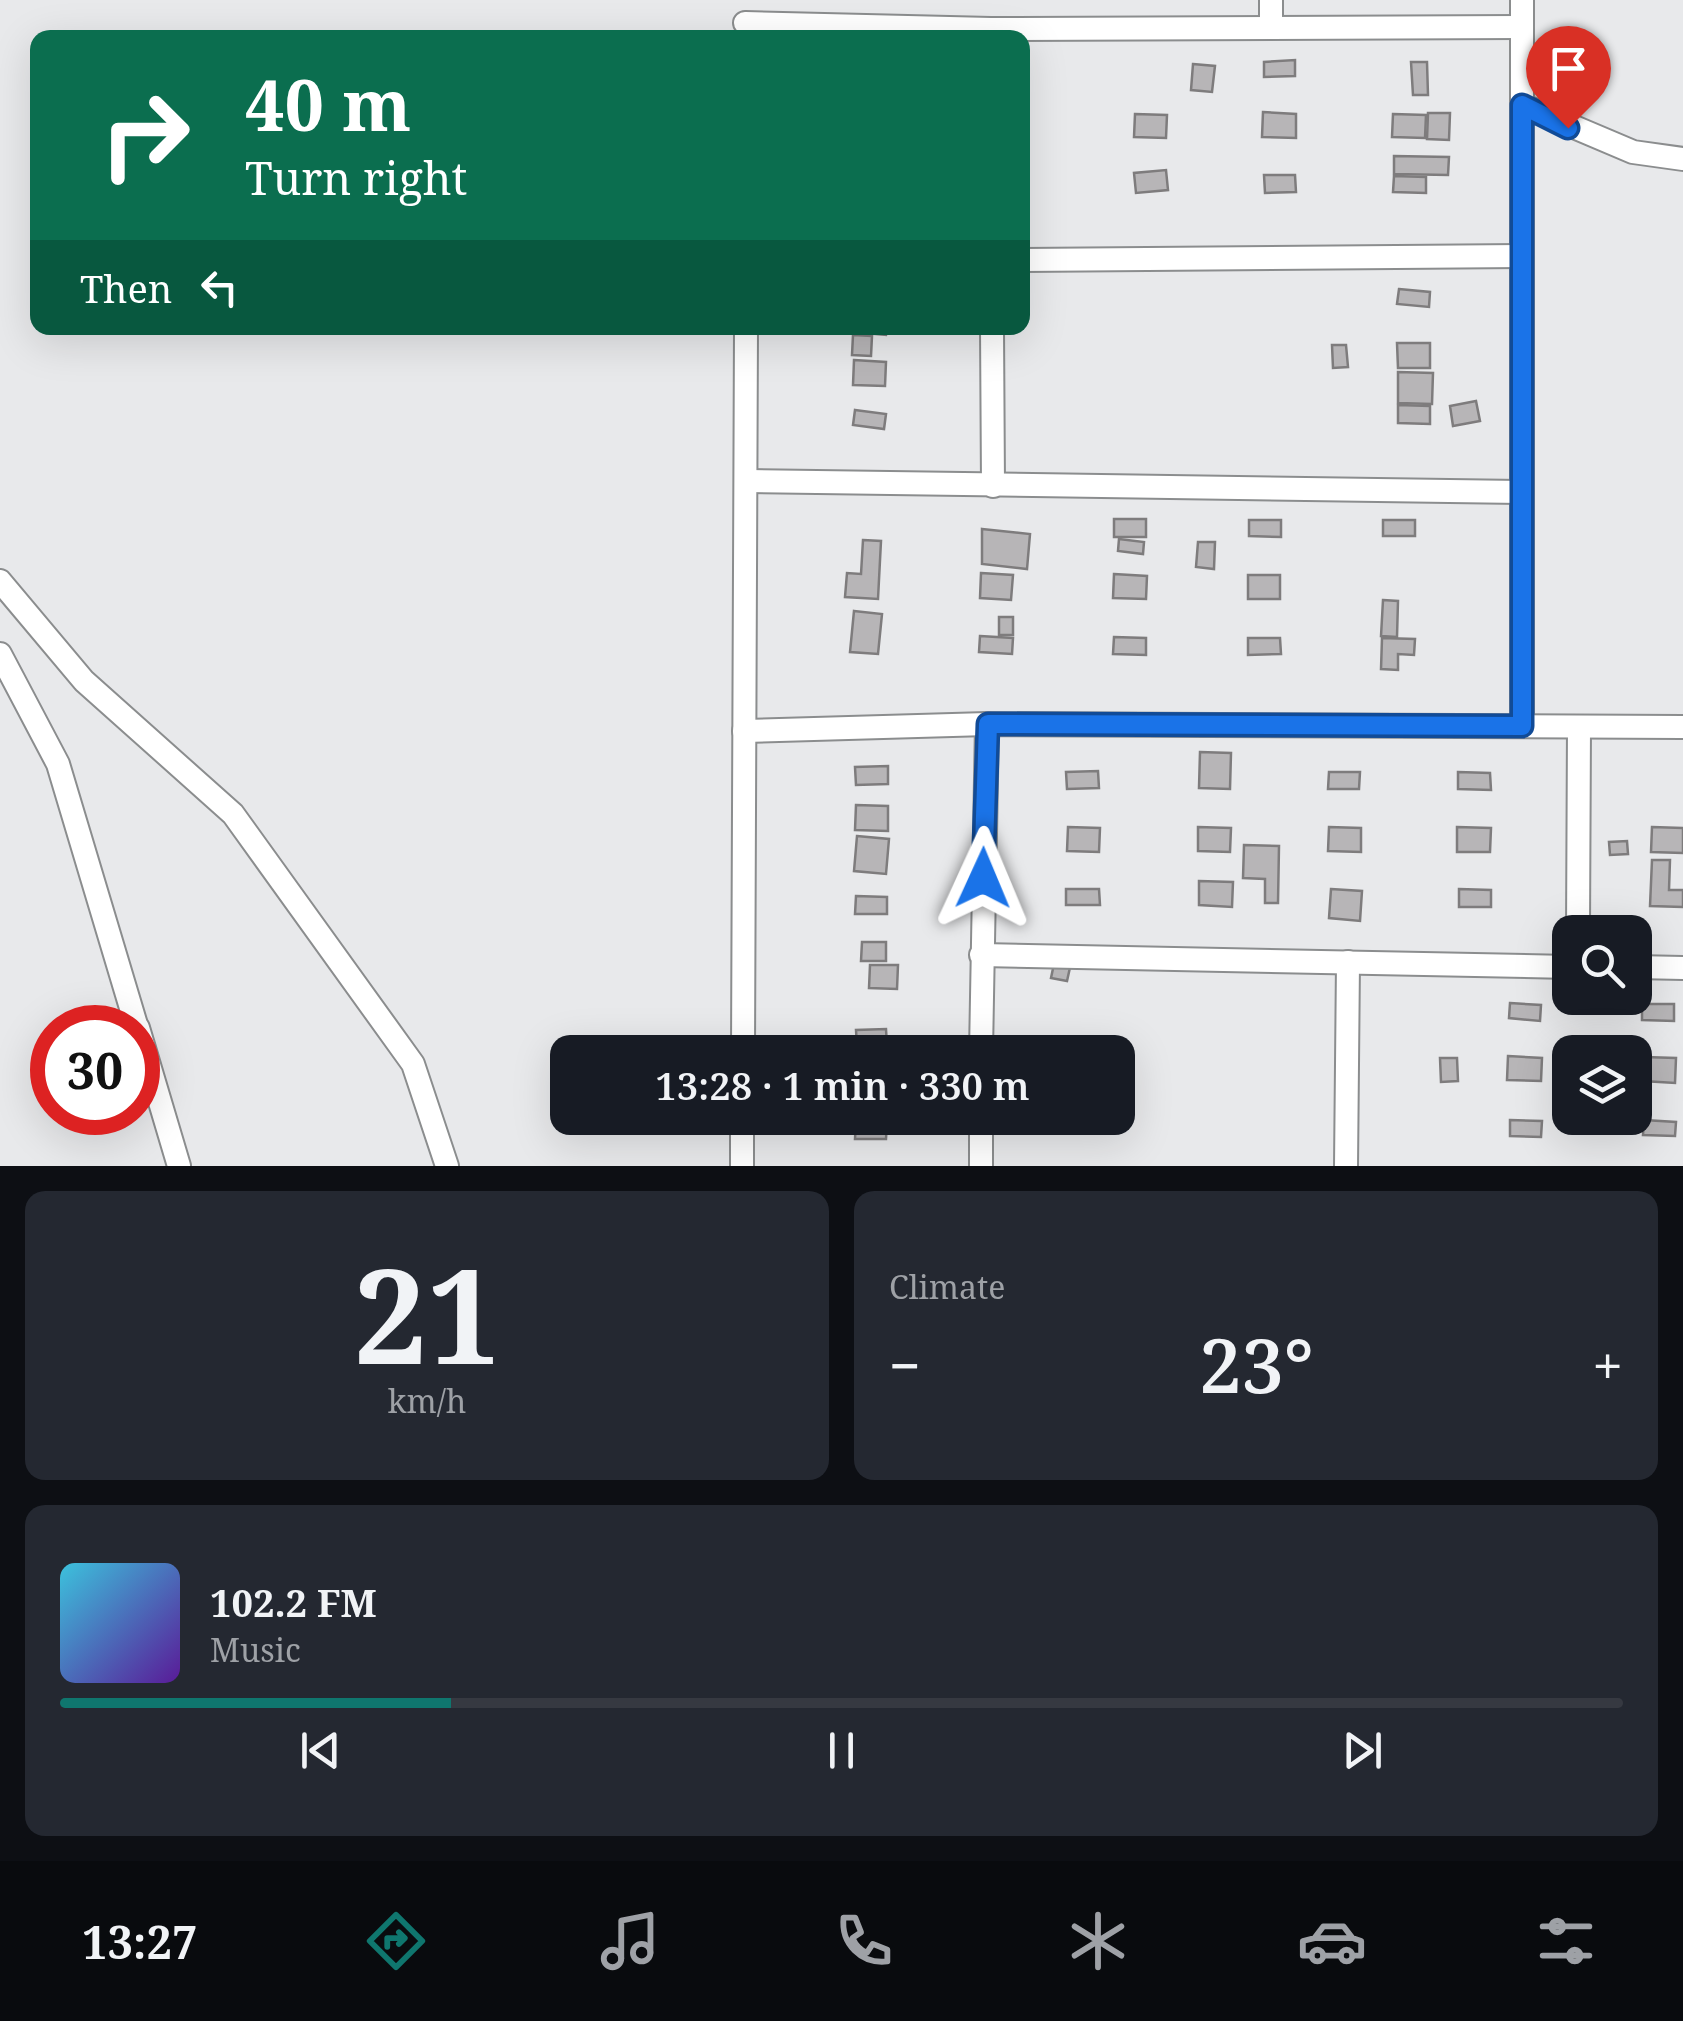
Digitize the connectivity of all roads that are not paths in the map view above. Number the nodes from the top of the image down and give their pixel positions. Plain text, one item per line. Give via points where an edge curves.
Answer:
1 (1271, 0) edge
2 (1522, 0) edge
3 (744, 20) edge
4 (1270, 26) junction
5 (1522, 27) junction
6 (935, 30) edge
7 (1030, 32) edge
8 (1522, 105) junction
9 (1683, 159) edge
10 (1522, 256) junction
11 (1030, 260) edge
12 (746, 335) edge
13 (992, 335) edge
14 (747, 481) junction
15 (993, 486) junction
16 (1521, 492) junction
17 (0, 580) edge
18 (0, 654) edge
19 (988, 724) junction
20 (1522, 726) junction
21 (1579, 727) junction
22 (1683, 727) edge
23 (744, 730) junction
24 (1578, 915) edge
25 (981, 955) junction
26 (1348, 962) junction
27 (1552, 967) edge
28 (1652, 968) edge
29 (1683, 968) edge
30 (130, 1005) edge
31 (742, 1035) edge
32 (981, 1035) edge
33 (160, 1104) edge
34 (742, 1135) edge
35 (981, 1135) edge
36 (179, 1166) edge
37 (447, 1166) edge
38 (742, 1166) edge
39 (981, 1166) edge
40 (1346, 1166) edge

1 - 4 street
2 - 5 street
3 - 6 street
4 - 5 street
4 - 7 street
5 - 8 street
8 - 9 street via 1633,152
8 - 10 street
10 - 11 street
10 - 16 street
12 - 14 street
13 - 15 street
14 - 15 street
14 - 23 street
15 - 16 street
16 - 20 street
17 - 37 street via 84,681 233,814 413,1064
18 - 30 street via 58,764
19 - 20 street
19 - 23 street
19 - 25 street
20 - 21 street
21 - 22 street
21 - 24 street
23 - 31 street
25 - 26 street
25 - 32 street
26 - 27 street
26 - 40 street
28 - 29 street
33 - 36 street
34 - 38 street
35 - 39 street

